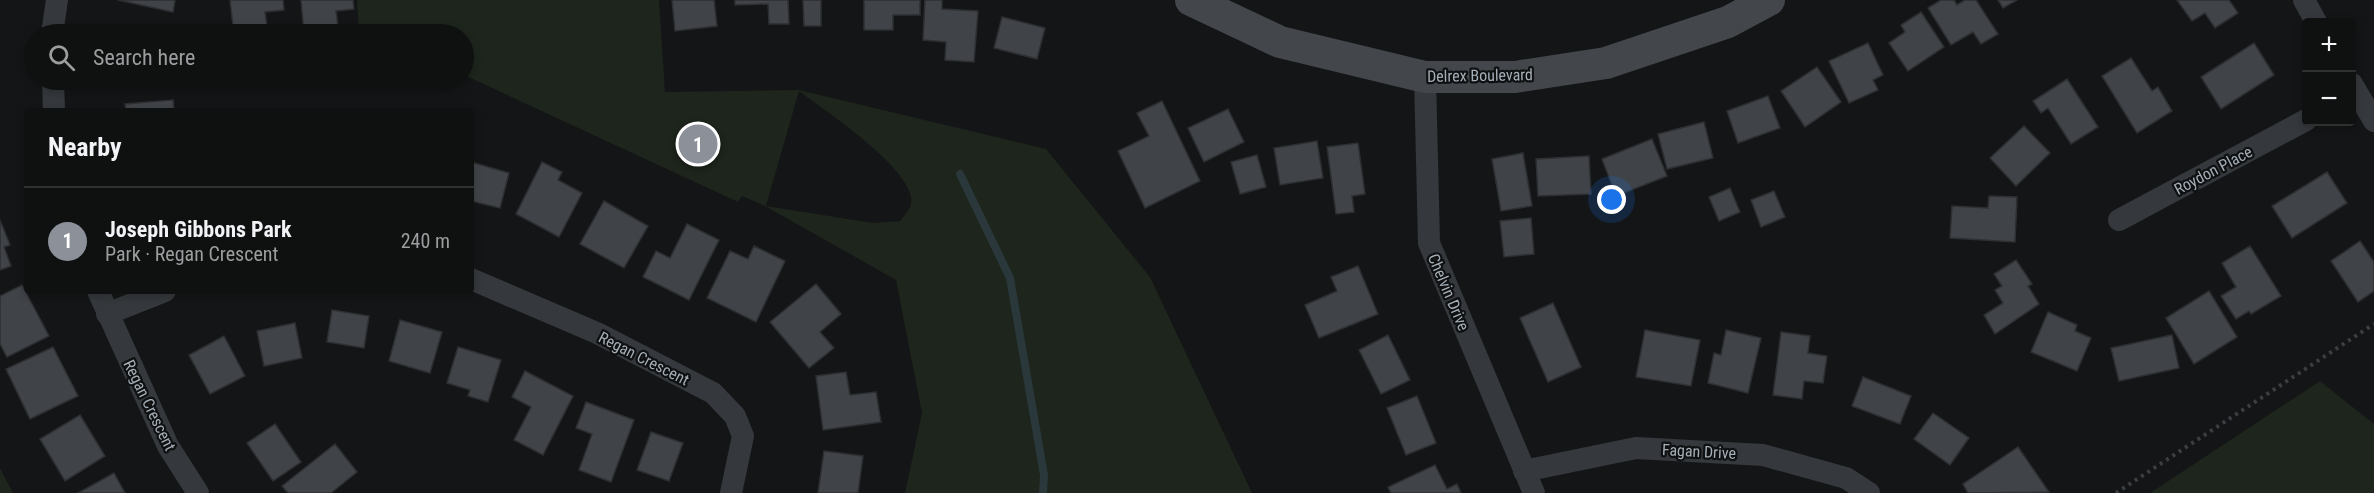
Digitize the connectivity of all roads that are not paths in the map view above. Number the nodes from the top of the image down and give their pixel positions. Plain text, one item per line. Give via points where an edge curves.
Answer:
1 (57, 0) edge
2 (1191, 0) edge
3 (1769, 0) edge
4 (2304, 0) edge
5 (2314, 18) edge
6 (53, 24) edge
7 (1425, 77) junction
8 (53, 90) edge
9 (2356, 95) edge
10 (54, 108) edge
11 (2374, 121) edge
12 (2302, 123) edge
13 (2120, 220) dead end
14 (474, 280) edge
15 (99, 294) edge
16 (157, 294) edge
17 (107, 314) junction
18 (1524, 471) junction
19 (198, 493) edge
20 (731, 493) edge
21 (1534, 493) edge
22 (1869, 493) edge

1 - 6 street
2 - 7 street, Delrex Boulevard via 1280,42
3 - 7 street, Delrex Boulevard via 1728,22 1606,63 1515,77
4 - 5 street
7 - 18 street, Chelvin Drive via 1429,243
8 - 10 street
9 - 11 street
12 - 13 street, Roydon Place
14 - 20 street, Regan Crescent via 597,333 713,393 735,416 743,436
15 - 17 street, Regan Crescent
16 - 17 street
17 - 19 street, Regan Crescent via 168,446
18 - 21 street, Chelvin Drive
18 - 22 street, Fagan Drive via 1636,448 1763,455 1846,478

